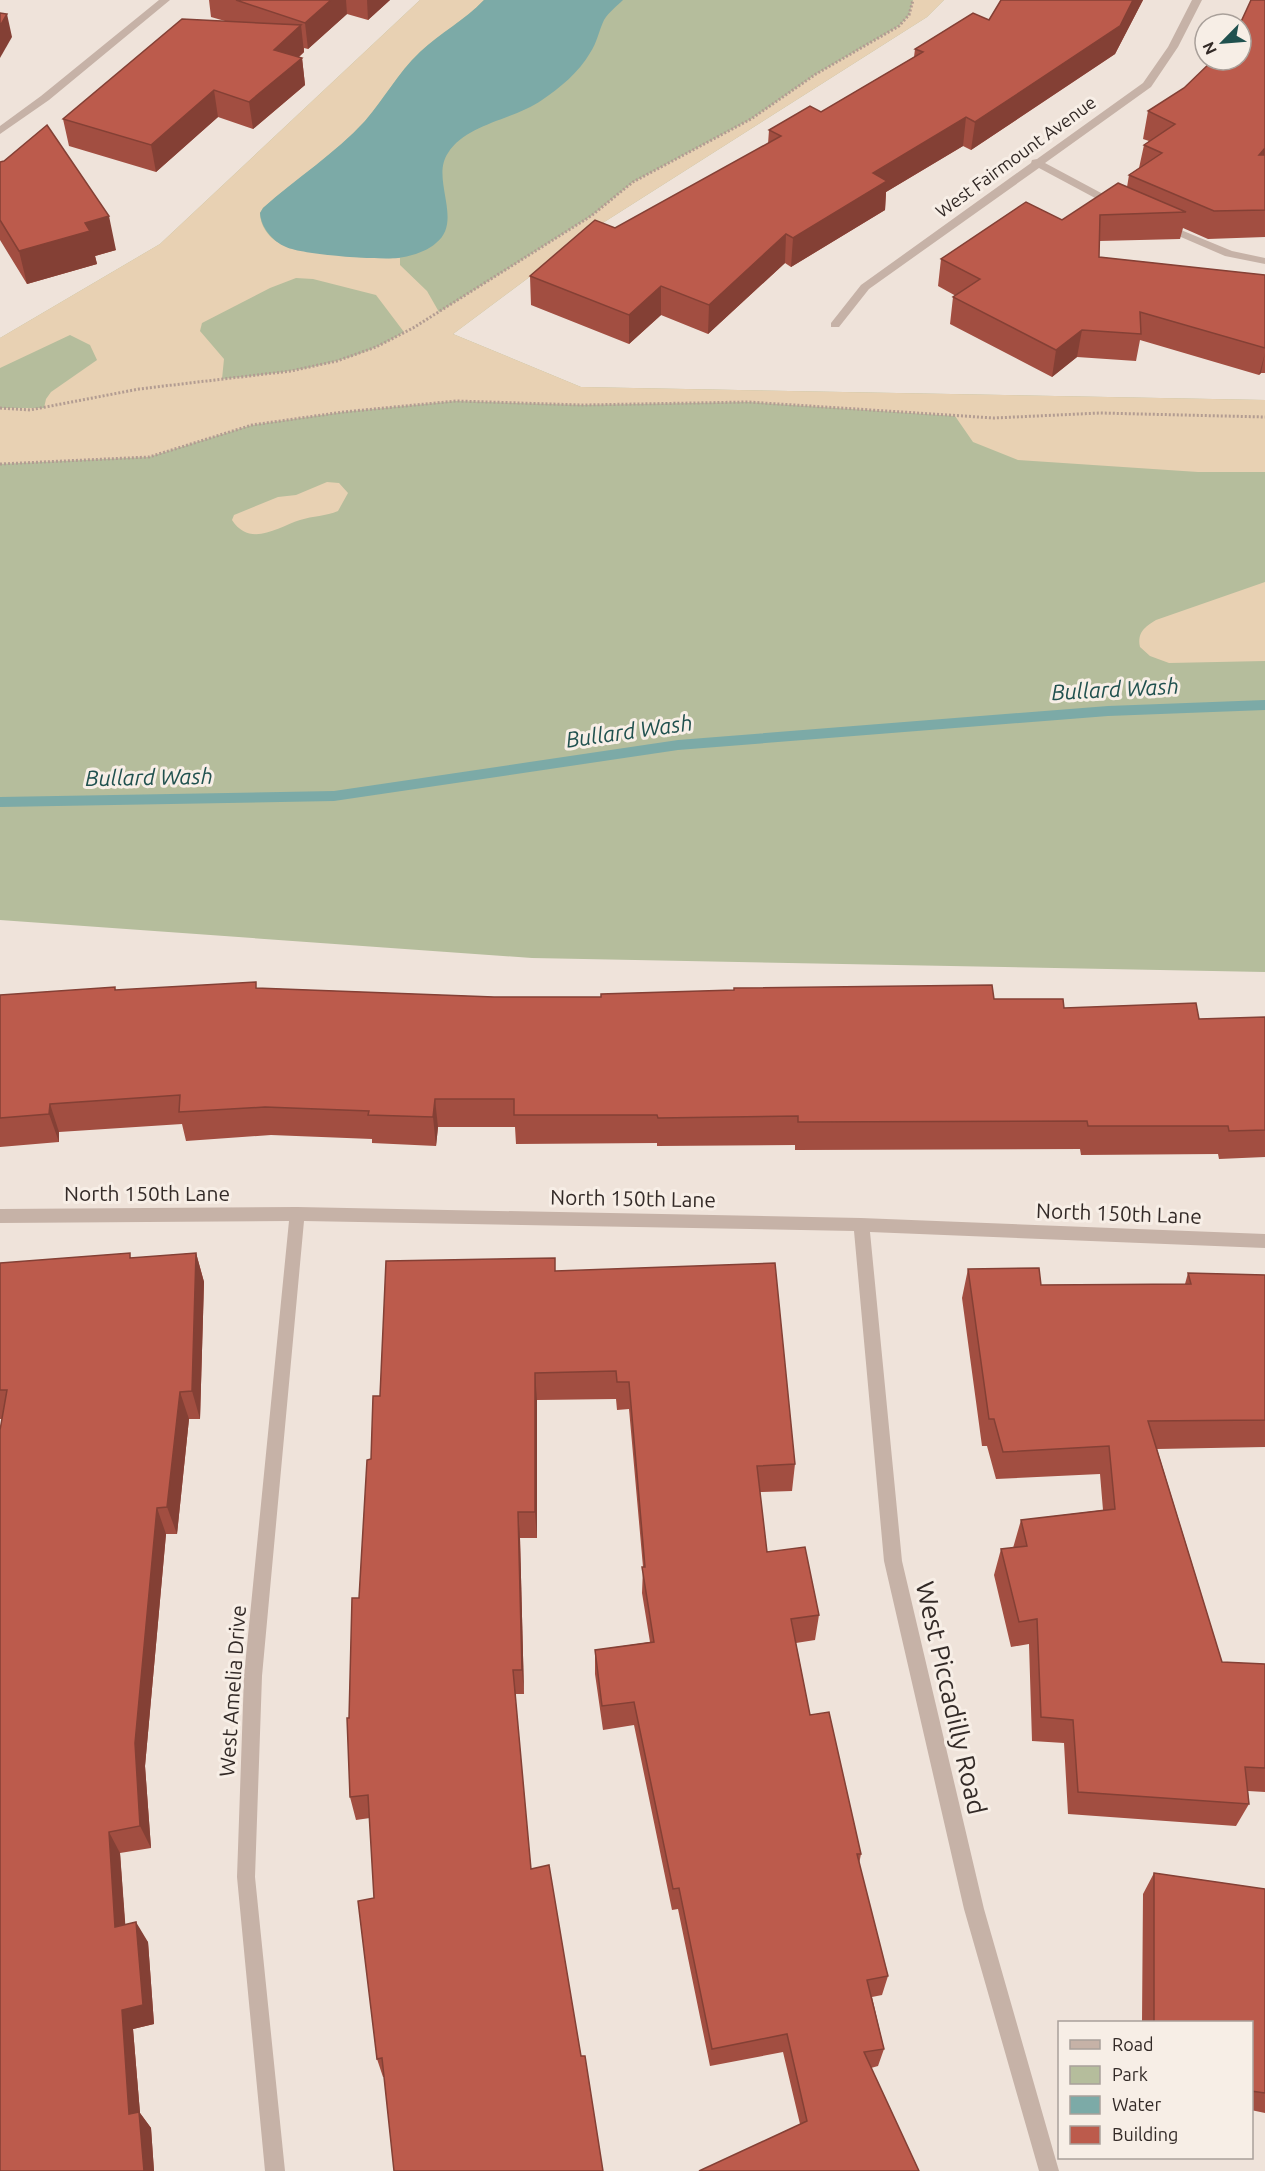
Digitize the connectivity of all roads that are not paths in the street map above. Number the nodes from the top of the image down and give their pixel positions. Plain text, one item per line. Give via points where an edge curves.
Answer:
1 (165, 0) edge
2 (1197, 0) edge
3 (0, 130) edge
4 (1036, 162) junction
5 (1120, 207) edge
6 (1153, 221) edge
7 (1265, 261) edge
8 (835, 326) dead end
9 (297, 1214) junction
10 (0, 1216) edge
11 (861, 1225) junction
12 (1265, 1241) edge
13 (275, 2171) edge
14 (1049, 2171) edge

1 - 3 street
2 - 4 street, West Fairmount Avenue via 1173,47 1147,85
4 - 5 street
4 - 8 street, West Fairmount Avenue via 865,287
6 - 7 street via 1229,254
9 - 10 street, North 150th Lane
9 - 11 street, North 150th Lane
9 - 13 street, West Amelia Drive via 253,1676 246,1877
11 - 12 street, North 150th Lane
11 - 14 street, West Piccadilly Road via 893,1561 974,1909

